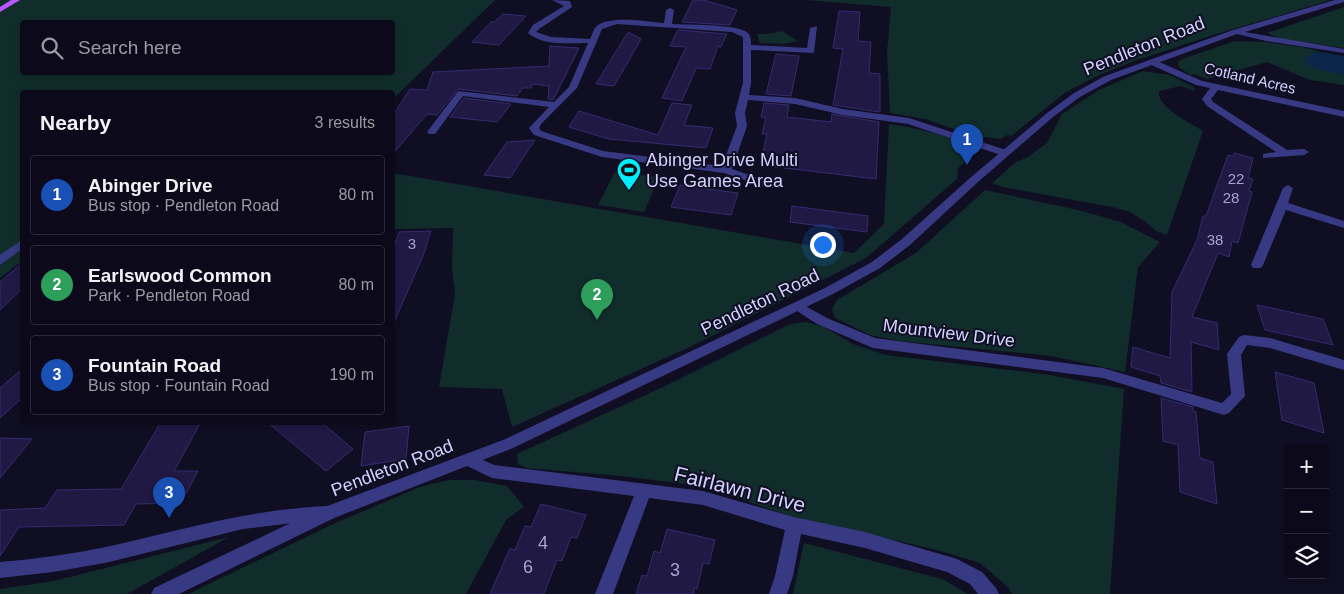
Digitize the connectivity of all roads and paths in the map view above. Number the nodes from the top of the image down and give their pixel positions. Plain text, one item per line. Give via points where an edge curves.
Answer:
1 (16, 0) edge
2 (556, 0) edge
3 (1343, 0) edge
4 (0, 10) edge
5 (670, 10) dead end
6 (668, 24) junction
7 (814, 28) dead end
8 (1236, 32) junction
9 (592, 41) junction
10 (747, 47) junction
11 (1344, 51) edge
12 (1152, 62) junction
13 (1215, 87) junction
14 (745, 97) junction
15 (556, 104) junction
16 (1344, 114) edge
17 (432, 132) dead end
18 (1304, 152) dead end
19 (1005, 153) junction
20 (1285, 153) junction
21 (1267, 156) dead end
22 (726, 170) junction
23 (772, 186) dead end
24 (1288, 188) dead end
25 (1282, 205) junction
26 (1344, 225) edge
27 (20, 246) edge
28 (0, 261) edge
29 (1257, 265) dead end
30 (798, 306) junction
31 (1344, 364) edge
32 (470, 460) junction
33 (644, 490) junction
34 (328, 514) junction
35 (794, 525) junction
36 (0, 570) edge
37 (160, 594) edge
38 (604, 594) edge
39 (778, 594) edge
40 (990, 594) edge

1 - 4 main road
2 - 9 street via 568,7 532,32 549,38
3 - 8 street, Pendleton Road
5 - 6 street
6 - 9 street via 606,24 598,28
6 - 10 street via 742,33 747,37
7 - 10 street via 811,51
8 - 11 street
8 - 12 street, Pendleton Road
9 - 15 street via 573,88
10 - 14 street
12 - 13 street, Cotland Acres
12 - 19 street, Pendleton Road via 1108,78 1077,95
13 - 16 street, Cotland Acres
13 - 20 street via 1206,99 1210,104
14 - 19 street via 795,101 843,112 909,121
14 - 22 street via 740,113 742,126
15 - 17 street via 461,94
15 - 22 street via 534,128 537,133 602,154
18 - 20 street
19 - 30 street, Pendleton Road via 906,242 876,264
20 - 21 street
22 - 23 street
24 - 25 street
25 - 26 street
25 - 29 street
27 - 28 street
30 - 31 street, Mountview Drive via 822,321 873,343 1076,368 1224,408 1238,396 1234,354 1244,340 1270,343
30 - 32 street, Pendleton Road
32 - 33 street, Fairlawn Drive via 492,471
32 - 34 street, Pendleton Road
33 - 35 street, Fairlawn Drive via 703,498
33 - 38 street
34 - 36 street via 304,513 253,519 104,555
34 - 37 street, Pendleton Road
35 - 39 street
35 - 40 street, Fairlawn Drive via 864,540 951,565 976,578

